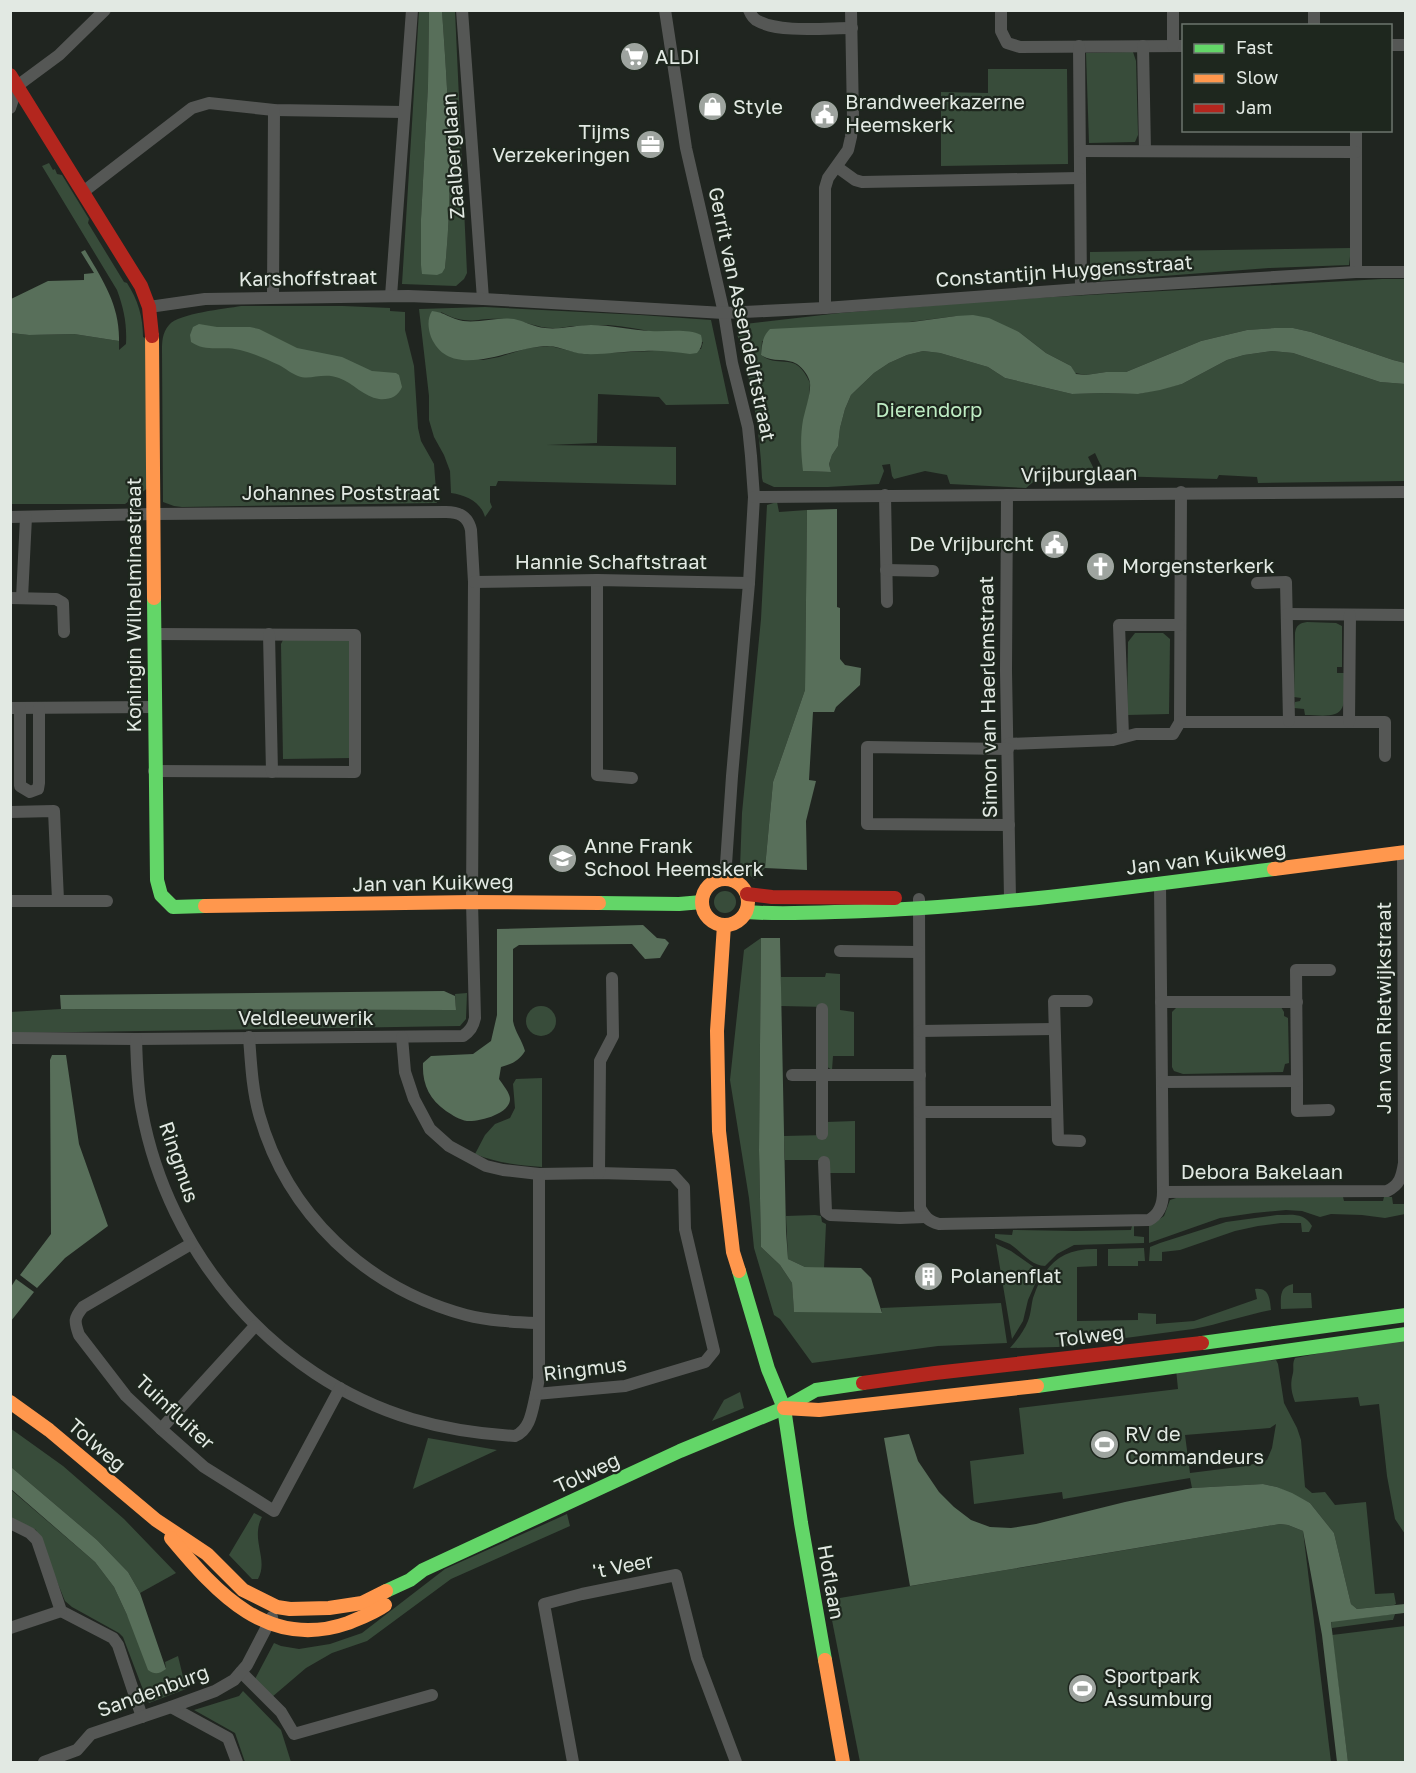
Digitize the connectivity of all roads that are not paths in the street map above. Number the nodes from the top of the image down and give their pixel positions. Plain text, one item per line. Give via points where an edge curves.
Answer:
1 (105, 10) edge
2 (412, 10) edge
3 (462, 10) edge
4 (664, 10) edge
5 (749, 10) edge
6 (851, 10) edge
7 (1001, 10) edge
8 (1173, 10) edge
9 (852, 28) junction
10 (1079, 46) junction
11 (1143, 46) junction
12 (1178, 46) edge
13 (13, 84) edge
14 (10, 108) edge
15 (274, 110) junction
16 (404, 112) junction
17 (1356, 132) edge
18 (1080, 151) junction
19 (1145, 151) junction
20 (1356, 152) junction
21 (837, 167) junction
22 (1079, 178) junction
23 (84, 192) junction
24 (1356, 272) junction
25 (1406, 272) edge
26 (1081, 289) junction
27 (391, 296) junction
28 (273, 297) junction
29 (483, 299) junction
30 (149, 307) junction
31 (825, 308) junction
32 (724, 314) junction
33 (1181, 492) junction
34 (1406, 492) edge
35 (885, 495) junction
36 (1006, 495) junction
37 (754, 497) junction
38 (154, 514) junction
39 (10, 517) edge
40 (26, 517) junction
41 (886, 570) junction
42 (933, 571) dead end
43 (597, 580) junction
44 (474, 582) junction
45 (749, 583) junction
46 (1257, 583) dead end
47 (16, 598) edge
48 (887, 602) dead end
49 (1287, 614) junction
50 (1350, 615) junction
51 (1406, 615) edge
52 (1179, 625) junction
53 (64, 632) dead end
54 (154, 634) junction
55 (269, 634) junction
56 (15, 708) edge
57 (39, 708) junction
58 (154, 708) junction
59 (1289, 721) junction
60 (1179, 722) junction
61 (1349, 722) junction
62 (1123, 736) junction
63 (1008, 746) junction
64 (1385, 756) dead end
65 (154, 771) junction
66 (272, 772) junction
67 (632, 778) dead end
68 (10, 812) edge
69 (1009, 825) junction
70 (1404, 852) edge
71 (725, 879) junction
72 (1160, 884) junction
73 (747, 894) junction
74 (58, 900) junction
75 (1010, 900) junction
76 (10, 901) edge
77 (107, 901) dead end
78 (165, 902) joint
79 (472, 902) junction
80 (702, 902) junction
81 (919, 904) junction
82 (746, 912) junction
83 (724, 925) junction
84 (840, 951) dead end
85 (918, 952) junction
86 (1330, 970) dead end
87 (612, 978) dead end
88 (1087, 1001) dead end
89 (1161, 1002) junction
90 (1297, 1002) junction
91 (822, 1009) dead end
92 (1054, 1029) junction
93 (920, 1030) junction
94 (249, 1037) junction
95 (402, 1037) junction
96 (10, 1038) edge
97 (136, 1039) junction
98 (792, 1075) dead end
99 (822, 1075) junction
100 (920, 1075) junction
101 (1297, 1081) junction
102 (1162, 1082) junction
103 (1329, 1110) dead end
104 (920, 1112) junction
105 (1057, 1112) junction
106 (822, 1134) dead end
107 (1080, 1141) dead end
108 (824, 1162) dead end
109 (1405, 1163) edge
110 (599, 1173) junction
111 (539, 1174) junction
112 (1163, 1192) junction
113 (925, 1217) junction
114 (191, 1244) junction
115 (1406, 1315) edge
116 (538, 1323) junction
117 (255, 1326) junction
118 (1406, 1334) edge
119 (340, 1388) junction
120 (536, 1394) junction
121 (10, 1402) edge
122 (783, 1408) junction
123 (161, 1429) junction
124 (156, 1520) junction
125 (10, 1523) edge
126 (410, 1580) junction
127 (277, 1607) junction
128 (61, 1611) junction
129 (269, 1624) junction
130 (10, 1628) edge
131 (242, 1672) junction
132 (432, 1695) dead end
133 (171, 1707) junction
134 (142, 1717) junction
135 (44, 1762) edge
136 (237, 1762) edge
137 (573, 1762) edge
138 (736, 1762) edge
139 (843, 1762) edge

1 - 13 street via 58,55
2 - 16 street
3 - 29 street, Zaalberglaan
4 - 32 street, Gerrit van Assendelftstraat via 686,148
5 - 9 street via 755,20 770,26
6 - 9 street
7 - 10 street via 1001,31 1007,43 1020,47
8 - 12 street
9 - 21 street via 851,137
10 - 11 street
10 - 18 street
11 - 12 street
11 - 19 street
13 - 14 street
13 - 23 street
15 - 16 street
15 - 23 street via 209,103 192,108
15 - 28 street
16 - 27 street
17 - 20 street
18 - 19 street
18 - 22 street
19 - 20 street
20 - 24 street
21 - 22 street via 862,182
21 - 31 street via 825,188
22 - 26 street
23 - 30 street via 141,286
24 - 25 street, Constantijn Huygensstraat
24 - 26 street, Constantijn Huygensstraat
26 - 31 street, Constantijn Huygensstraat
27 - 28 street, Karshoffstraat
27 - 29 street, Karshoffstraat
28 - 30 street, Karshoffstraat via 205,298
29 - 32 street, Karshoffstraat
30 - 38 street, Koningin Wilhelminastraat
31 - 32 street, Constantijn Huygensstraat
32 - 37 street, Gerrit van Assendelftstraat via 748,428
33 - 34 street, Vrijburglaan
33 - 36 street, Vrijburglaan
33 - 52 street
35 - 36 street, Vrijburglaan
35 - 37 street, Vrijburglaan
35 - 41 street
36 - 63 street, Simon van Haerlemstraat
37 - 45 street, Gerrit van Assendelftstraat
38 - 40 street, Johannes Poststraat
38 - 44 street, Johannes Poststraat via 456,512 469,522
38 - 54 street, Koningin Wilhelminastraat
39 - 40 street, Johannes Poststraat
40 - 47 street
41 - 42 street
41 - 48 street
43 - 44 street, Hannie Schaftstraat
43 - 45 street, Hannie Schaftstraat
43 - 67 street via 597,775
44 - 79 street, Johannes Poststraat
45 - 71 street, Gerrit van Assendelftstraat
46 - 49 street via 1286,582
47 - 53 street via 56,598 63,603
49 - 50 street
49 - 59 street
50 - 51 street
50 - 61 street
52 - 60 street
52 - 62 street via 1119,625
54 - 55 street
54 - 58 street, Koningin Wilhelminastraat
55 - 66 street
55 - 66 street via 355,635 355,772
56 - 57 street
56 - 57 street via 20,786 30,792 38,789 39,783
57 - 58 street
58 - 65 street, Koningin Wilhelminastraat
59 - 60 street
59 - 61 street
60 - 62 street via 1173,734
61 - 64 street via 1385,722
62 - 63 street via 1113,740
63 - 69 street, Simon van Haerlemstraat
63 - 69 street via 867,747 867,824
65 - 66 street
65 - 78 street, Koningin Wilhelminastraat via 157,882
68 - 74 street via 54,811
69 - 75 street, Simon van Haerlemstraat
70 - 72 street, Jan van Kuikweg
70 - 109 street, Jan van Rietwijkstraat
71 - 73 street via 735,881
71 - 80 street via 709,885
72 - 75 street, Jan van Kuikweg
72 - 89 street
73 - 81 street, Jan van Kuikweg
73 - 82 street
74 - 76 street
74 - 77 street
75 - 81 street, Jan van Kuikweg
78 - 79 street, Jan van Kuikweg via 173,907
79 - 80 street, Jan van Kuikweg
79 - 95 street, Veldleeuwerik via 473,1026 463,1035
80 - 83 street via 708,917
81 - 82 street, Jan van Kuikweg via 771,914
81 - 85 street
82 - 83 street via 735,923
83 - 122 street via 717,1031 724,1185 733,1252
84 - 85 street
85 - 93 street
86 - 90 street via 1296,970
87 - 110 street via 613,1036 600,1061
88 - 92 street via 1054,1001
89 - 90 street
89 - 102 street
90 - 101 street
91 - 99 street
92 - 93 street
92 - 105 street
93 - 100 street
94 - 95 street, Veldleeuwerik
94 - 97 street, Veldleeuwerik
94 - 116 street via 251,1075 272,1150 311,1217 338,1245 368,1270 434,1305 491,1319
95 - 111 street, Ringmus via 405,1072 430,1129 449,1146 486,1166
96 - 97 street, Veldleeuwerik
97 - 114 street, Ringmus via 140,1101 150,1145 160,1179
98 - 99 street
99 - 100 street
99 - 106 street
100 - 104 street
101 - 102 street
101 - 103 street via 1297,1111
102 - 112 street
104 - 105 street
104 - 113 street via 920,1208
105 - 107 street via 1058,1140
108 - 113 street via 826,1212 830,1215
109 - 112 street, Debora Bakelaan via 1396,1187 1388,1191
110 - 111 street, Ringmus
110 - 120 street, Ringmus via 673,1175 684,1187 685,1229 714,1351 705,1362 625,1386
111 - 116 street
112 - 113 street, Debora Bakelaan via 1163,1202 1149,1220 939,1224
114 - 117 street, Ringmus
114 - 123 street, Tuinfluiter via 83,1307 75,1323 79,1335 126,1396
115 - 122 street, Tolweg via 826,1388
116 - 120 street
117 - 119 street, Ringmus via 300,1363
117 - 123 street
118 - 122 street, Tolweg via 1048,1385 819,1410
119 - 120 street, Ringmus via 412,1419 456,1430 515,1436 528,1425
119 - 123 street, Tuinfluiter via 274,1511 204,1467
121 - 124 street, Tolweg via 50,1430
122 - 126 street, Tolweg via 680,1451 423,1570
122 - 139 street, Hoflaan
124 - 127 street, Tolweg via 207,1554 243,1590
124 - 129 street, Tolweg via 220,1593
125 - 128 street via 37,1540
126 - 127 street, Tolweg via 363,1603 329,1608
126 - 129 street, Tolweg via 382,1607 339,1626 312,1631
127 - 129 street, Sandenburg
128 - 130 street
128 - 134 street via 113,1638
129 - 131 street, Sandenburg
131 - 132 street via 281,1712 294,1734
131 - 133 street, Sandenburg via 215,1690
133 - 134 street, Sandenburg
133 - 136 street via 228,1738
134 - 135 street, Sandenburg via 91,1734 77,1750
137 - 138 street, 't Veer via 544,1604 676,1575 697,1658

